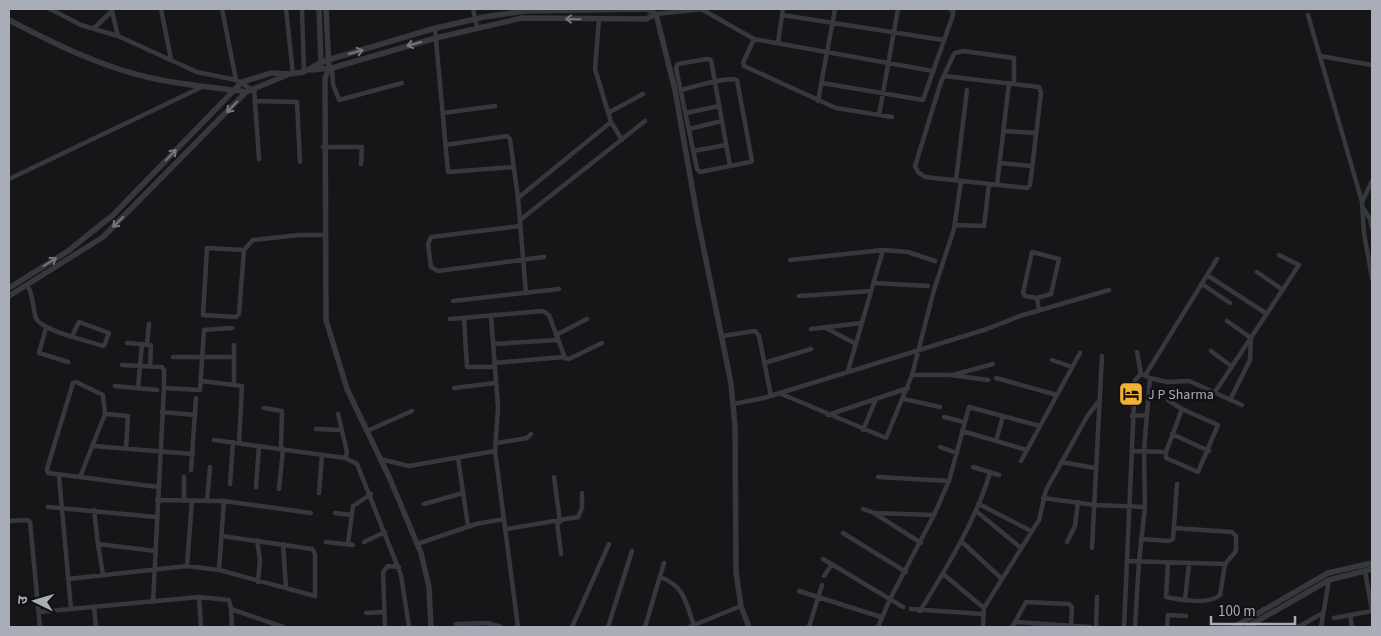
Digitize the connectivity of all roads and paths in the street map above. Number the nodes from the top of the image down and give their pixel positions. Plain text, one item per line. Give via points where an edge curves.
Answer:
1 (50, 9) edge
2 (161, 9) edge
3 (222, 9) edge
4 (286, 9) edge
5 (302, 9) edge
6 (319, 9) edge
7 (326, 9) edge
8 (473, 9) edge
9 (610, 9) edge
10 (704, 9) edge
11 (783, 9) edge
12 (835, 9) edge
13 (898, 9) edge
14 (950, 9) edge
15 (111, 10) edge
16 (656, 14) junction
17 (782, 15) junction
18 (1308, 15) dead end
19 (609, 18) junction
20 (476, 19) junction
21 (599, 19) junction
22 (9, 20) edge
23 (833, 23) junction
24 (477, 27) junction
25 (94, 28) junction
26 (435, 28) junction
27 (894, 32) junction
28 (118, 36) junction
29 (436, 38) junction
30 (754, 38) junction
31 (943, 40) junction
32 (778, 43) junction
33 (828, 52) junction
34 (1320, 56) junction
35 (171, 59) junction
36 (328, 60) junction
37 (321, 62) junction
38 (889, 63) junction
39 (1372, 65) edge
40 (330, 69) junction
41 (321, 70) junction
42 (308, 71) junction
43 (933, 71) junction
44 (291, 74) junction
45 (944, 76) junction
46 (325, 78) junction
47 (239, 81) junction
48 (715, 82) junction
49 (402, 83) dead end
50 (822, 83) junction
51 (1011, 83) junction
52 (205, 86) junction
53 (232, 90) junction
54 (251, 90) junction
55 (681, 90) junction
56 (966, 90) dead end
57 (884, 93) junction
58 (643, 94) dead end
59 (818, 100) junction
60 (255, 101) junction
61 (495, 106) dead end
62 (719, 106) junction
63 (443, 113) junction
64 (608, 113) junction
65 (686, 113) junction
66 (879, 115) junction
67 (892, 117) dead end
68 (684, 120) junction
69 (645, 121) dead end
70 (722, 121) junction
71 (611, 122) junction
72 (689, 128) junction
73 (1004, 131) junction
74 (1036, 133) junction
75 (622, 140) junction
76 (446, 145) junction
77 (726, 145) junction
78 (324, 147) junction
79 (694, 151) junction
80 (259, 160) dead end
81 (300, 162) dead end
82 (1000, 163) junction
83 (361, 164) dead end
84 (730, 166) junction
85 (1032, 166) junction
86 (513, 167) junction
87 (9, 179) edge
88 (959, 180) junction
89 (1372, 181) edge
90 (989, 184) junction
91 (997, 185) junction
92 (518, 198) junction
93 (1362, 202) junction
94 (1364, 210) junction
95 (520, 223) junction
96 (955, 225) junction
97 (1372, 228) edge
98 (322, 235) junction
99 (244, 250) junction
100 (883, 250) junction
101 (1279, 255) dead end
102 (544, 257) dead end
103 (1217, 259) dead end
104 (523, 260) junction
105 (790, 260) dead end
106 (935, 261) dead end
107 (1257, 272) dead end
108 (1207, 275) junction
109 (1372, 278) edge
110 (874, 283) junction
111 (1202, 284) junction
112 (27, 285) junction
113 (928, 286) dead end
114 (9, 288) edge
115 (559, 289) dead end
116 (1109, 290) dead end
117 (1283, 290) junction
118 (871, 291) junction
119 (526, 293) junction
120 (9, 296) edge
121 (799, 296) dead end
122 (1037, 298) junction
123 (453, 300) dead end
124 (1230, 303) dead end
125 (1039, 310) junction
126 (1267, 314) junction
127 (491, 316) junction
128 (464, 318) junction
129 (450, 319) dead end
130 (587, 319) dead end
131 (1227, 321) dead end
132 (862, 323) junction
133 (149, 324) dead end
134 (46, 328) junction
135 (232, 328) dead end
136 (825, 328) junction
137 (811, 329) dead end
138 (72, 336) junction
139 (722, 336) junction
140 (557, 337) junction
141 (1251, 338) junction
142 (127, 343) dead end
143 (602, 343) dead end
144 (144, 344) junction
145 (493, 344) junction
146 (856, 344) junction
147 (234, 345) dead end
148 (811, 348) dead end
149 (919, 350) junction
150 (1212, 351) dead end
151 (1137, 352) dead end
152 (1080, 353) dead end
153 (1102, 356) dead end
154 (173, 357) dead end
155 (234, 357) junction
156 (564, 357) junction
157 (203, 358) junction
158 (1052, 360) dead end
159 (68, 362) dead end
160 (764, 363) junction
161 (993, 364) dead end
162 (122, 365) dead end
163 (494, 365) junction
164 (140, 366) junction
165 (1231, 366) junction
166 (150, 367) junction
167 (1072, 367) junction
168 (848, 371) junction
169 (912, 375) junction
170 (950, 375) junction
171 (1146, 375) junction
172 (996, 378) dead end
173 (988, 380) dead end
174 (202, 381) junction
175 (495, 383) junction
176 (234, 384) junction
177 (115, 386) dead end
178 (138, 388) junction
179 (164, 388) junction
180 (454, 388) dead end
181 (908, 388) junction
182 (157, 390) dead end
183 (1215, 392) junction
184 (779, 393) junction
185 (1057, 395) junction
186 (771, 396) junction
187 (196, 398) dead end
188 (876, 398) junction
189 (904, 398) junction
190 (1100, 400) junction
191 (1168, 400) dead end
192 (1230, 400) junction
193 (733, 404) junction
194 (1242, 404) dead end
195 (940, 407) dead end
196 (264, 408) dead end
197 (1182, 409) junction
198 (412, 411) dead end
199 (162, 412) junction
200 (105, 414) junction
201 (338, 414) dead end
202 (195, 415) junction
203 (828, 415) junction
204 (1146, 415) junction
205 (1003, 416) junction
206 (1132, 416) junction
207 (944, 417) dead end
208 (964, 422) junction
209 (1040, 426) junction
210 (316, 429) dead end
211 (341, 430) junction
212 (863, 430) junction
213 (367, 431) junction
214 (962, 431) junction
215 (531, 434) dead end
216 (1172, 434) junction
217 (214, 440) dead end
218 (996, 441) junction
219 (233, 442) junction
220 (239, 443) junction
221 (497, 443) junction
222 (93, 446) junction
223 (259, 446) junction
224 (940, 447) dead end
225 (126, 448) junction
226 (282, 449) junction
227 (1027, 450) junction
228 (1144, 450) junction
229 (160, 451) junction
230 (1133, 451) junction
231 (1209, 451) junction
232 (495, 452) junction
233 (1166, 452) junction
234 (957, 453) junction
235 (192, 454) junction
236 (322, 455) junction
237 (346, 458) junction
238 (458, 458) junction
239 (380, 459) junction
240 (1021, 461) dead end
241 (1061, 462) junction
242 (210, 467) dead end
243 (973, 467) dead end
244 (1095, 468) junction
245 (191, 470) dead end
246 (990, 473) junction
247 (58, 476) junction
248 (999, 476) dead end
249 (184, 477) dead end
250 (554, 477) dead end
251 (878, 477) dead end
252 (80, 478) junction
253 (949, 481) junction
254 (230, 484) dead end
255 (1177, 484) dead end
256 (158, 487) junction
257 (256, 487) dead end
258 (279, 489) dead end
259 (319, 493) dead end
260 (463, 493) junction
261 (582, 493) dead end
262 (370, 494) junction
263 (1043, 498) junction
264 (157, 500) junction
265 (192, 501) junction
266 (207, 501) junction
267 (224, 501) junction
268 (184, 502) junction
269 (1078, 502) junction
270 (424, 504) dead end
271 (979, 504) junction
272 (1094, 505) junction
273 (1129, 506) junction
274 (48, 507) dead end
275 (62, 507) junction
276 (1145, 507) junction
277 (863, 509) dead end
278 (94, 510) junction
279 (976, 511) junction
280 (312, 513) dead end
281 (335, 513) dead end
282 (874, 513) junction
283 (352, 515) junction
284 (934, 515) junction
285 (156, 517) junction
286 (504, 518) junction
287 (9, 521) edge
288 (558, 522) junction
289 (468, 526) junction
290 (1174, 528) junction
291 (506, 529) junction
292 (1031, 531) junction
293 (385, 532) junction
294 (843, 533) dead end
295 (222, 536) junction
296 (1141, 539) junction
297 (257, 540) junction
298 (961, 541) junction
299 (326, 542) dead end
300 (364, 542) dead end
301 (1067, 542) dead end
302 (921, 543) junction
303 (98, 544) junction
304 (283, 544) junction
305 (417, 544) junction
306 (610, 544) dead end
307 (1021, 548) junction
308 (1092, 548) dead end
309 (155, 551) junction
310 (632, 551) dead end
311 (561, 554) dead end
312 (823, 559) dead end
313 (1127, 561) junction
314 (1139, 561) junction
315 (664, 563) dead end
316 (1168, 563) junction
317 (1372, 563) edge
318 (832, 564) junction
319 (1189, 564) junction
320 (1225, 564) junction
321 (187, 566) junction
322 (398, 567) junction
323 (154, 568) junction
324 (1372, 569) edge
325 (219, 570) junction
326 (1365, 571) junction
327 (906, 572) junction
328 (103, 574) junction
329 (943, 574) junction
330 (824, 576) dead end
331 (660, 577) junction
332 (68, 579) junction
333 (1002, 579) junction
334 (1329, 580) junction
335 (258, 582) junction
336 (822, 585) dead end
337 (286, 588) junction
338 (799, 591) dead end
339 (199, 597) junction
340 (818, 597) junction
341 (1097, 597) dead end
342 (890, 599) junction
343 (1185, 599) junction
344 (154, 602) junction
345 (741, 606) junction
346 (94, 607) junction
347 (903, 607) dead end
348 (984, 608) junction
349 (71, 609) junction
350 (231, 609) junction
351 (911, 609) dead end
352 (920, 610) junction
353 (1372, 610) edge
354 (39, 612) junction
355 (384, 612) junction
356 (366, 613) dead end
357 (1323, 613) junction
358 (983, 614) junction
359 (1350, 615) junction
360 (1186, 616) dead end
361 (882, 617) junction
362 (1334, 618) dead end
363 (456, 624) dead end
364 (488, 625) edge
365 (1013, 625) edge
366 (1071, 625) junction
367 (692, 626) edge
368 (40, 627) edge
369 (96, 627) edge
370 (201, 627) edge
371 (232, 627) edge
372 (283, 627) edge
373 (385, 627) edge
374 (409, 627) edge
375 (431, 627) edge
376 (501, 627) edge
377 (518, 627) edge
378 (572, 627) edge
379 (608, 627) edge
380 (645, 627) edge
381 (749, 627) edge
382 (809, 627) edge
383 (878, 627) edge
384 (983, 627) edge
385 (1090, 627) edge
386 (1096, 627) edge
387 (1124, 627) edge
388 (1136, 627) edge
389 (1167, 627) edge
390 (1237, 627) edge
391 (1247, 627) edge
392 (1298, 627) edge
393 (1321, 627) edge
394 (1352, 627) edge

1 - 25 street
2 - 35 street
3 - 47 street
4 - 44 street
5 - 42 street
6 - 37 street
7 - 36 street
8 - 20 street
9 - 16 street via 647,9
9 - 19 street
9 - 20 street via 521,11
10 - 16 street
10 - 30 street
11 - 17 street
12 - 23 street
13 - 27 street
14 - 31 street via 954,12
15 - 25 street
15 - 28 street
16 - 19 street via 646,18
16 - 68 street
17 - 23 street
17 - 32 street
18 - 34 street
19 - 21 street
20 - 24 street
20 - 26 street
21 -> 24 street via 522,18
21 - 64 street via 595,69
22 - 52 street via 116,69
23 - 27 street
23 - 33 street
24 - 29 street
25 - 28 street
26 - 29 street
36 -> 26 street
27 - 31 street
27 - 38 street
28 - 35 street
29 -> 40 street
29 - 63 street
30 - 32 street
30 - 59 street via 744,66
31 - 43 street
32 - 33 street
33 - 38 street
33 - 50 street
34 - 39 street
34 - 93 street
35 - 47 street via 198,72
36 - 37 street
36 - 40 street
37 - 41 street
37 - 42 street
38 - 43 street
38 - 57 street
40 - 41 street
40 - 46 street
40 - 49 street via 339,100
41 - 42 street
41 - 46 street
42 - 44 street
43 - 57 street via 923,100
44 - 47 street via 271,73
44 - 54 street
45 - 51 street
45 - 51 street via 955,53 963,51 1014,58
45 - 88 street via 915,166 924,176
46 - 78 street
47 - 53 street
47 - 54 street
48 - 55 street
48 - 55 street via 710,59 678,64
48 - 62 street
48 - 84 street via 737,80 753,157 751,161
50 - 57 street
50 - 59 street
51 - 73 street
51 - 74 street via 1040,87
52 - 53 street
52 - 87 street
53 - 54 street
114 -> 53 street via 68,251 113,215
54 - 60 street
54 -> 112 street via 103,237
55 - 65 street
56 - 88 street
57 - 66 street
58 - 64 street
59 - 66 street via 843,109
60 - 80 street
60 - 81 street via 297,102
61 - 63 street
62 - 65 street
62 - 70 street
63 - 76 street
64 - 71 street
65 - 68 street
66 - 67 street
68 - 72 street
68 - 139 street via 698,221
69 - 75 street
70 - 72 street
70 - 77 street
71 - 75 street
71 - 92 street
72 - 79 street
73 - 74 street
73 - 82 street
74 - 85 street
75 - 95 street
76 - 86 street via 450,173
76 - 86 street via 507,136
77 - 79 street
77 - 84 street
78 - 83 street via 362,147
78 - 98 street
79 - 84 street via 699,172
82 - 85 street
82 - 91 street
85 - 91 street via 1029,187
86 - 92 street
88 - 90 street
88 - 96 street
89 - 93 street
90 - 91 street
90 - 96 street via 984,226
92 - 95 street
93 - 94 street
94 - 97 street
94 - 109 street via 1362,221
95 - 104 street
95 - 104 street via 431,237 428,244 431,267 436,271
96 - 149 street
98 - 99 street via 253,240
98 - 213 street via 326,320 347,389
99 - 99 street via 240,314 236,317 203,315 207,248
100 - 105 street
100 - 106 street via 908,252
100 - 110 street
101 - 117 street via 1299,266
102 - 104 street
103 - 108 street
104 - 119 street
107 - 117 street
108 - 111 street
108 - 126 street
110 - 113 street
110 - 118 street
111 - 124 street
111 - 171 street
112 - 120 street
112 - 134 street via 36,319
115 - 119 street
116 - 125 street
117 - 126 street
118 - 121 street
118 - 132 street
119 - 123 street
122 - 122 street via 1023,294 1033,252 1059,259 1051,294
122 - 125 street
125 - 149 street
126 - 141 street
127 - 128 street
127 - 140 street via 546,312
127 - 145 street
128 - 129 street
128 - 163 street via 467,367
130 - 140 street
131 - 141 street
132 - 136 street
132 - 146 street
133 - 144 street
134 - 138 street
134 - 159 street via 40,354
135 - 157 street via 205,329
136 - 137 street
136 - 146 street
138 - 138 street via 105,346 109,333 80,322
139 - 160 street via 755,331
139 - 193 street
140 - 145 street
140 - 156 street
141 - 165 street
141 - 192 street via 1250,360
142 - 144 street
143 - 156 street via 569,359
144 - 164 street
144 - 166 street via 152,346
145 - 163 street
146 - 168 street
147 - 155 street
148 - 160 street
149 - 168 street
149 - 169 street
150 - 165 street
151 - 171 street
152 - 167 street
153 - 190 street
154 - 157 street
155 - 157 street
155 - 176 street
156 - 163 street
157 - 174 street
158 - 167 street
160 - 186 street
161 - 170 street
162 - 164 street
163 - 175 street
164 - 166 street
164 - 178 street
165 - 183 street
166 - 179 street via 164,368
167 - 185 street
168 - 184 street
169 - 170 street
169 - 181 street
170 - 173 street
171 - 183 street via 1167,382 1189,381
171 - 204 street
171 - 206 street via 1135,380
172 - 185 street
174 - 176 street
174 - 179 street via 199,391
175 - 180 street
175 - 221 street
176 - 220 street via 243,387
177 - 178 street
178 - 182 street
179 - 199 street
181 - 188 street
181 - 189 street
183 - 192 street
184 - 186 street
184 - 203 street
185 - 209 street
186 - 193 street
187 - 202 street
188 - 203 street
188 - 212 street
189 - 195 street
189 - 212 street via 886,438
190 - 241 street
190 - 244 street
191 - 197 street
192 - 194 street
193 - 345 street via 736,572
196 - 226 street via 282,411
197 - 216 street
197 - 231 street via 1218,425
198 - 213 street
199 - 202 street
199 - 229 street
200 - 222 street
200 - 225 street via 128,416
200 - 247 street via 103,395 76,382 73,384 47,469 48,473
201 - 211 street
202 - 235 street
203 - 212 street
204 - 206 street
204 - 228 street
205 - 208 street via 970,406
205 - 209 street
205 - 218 street
206 - 230 street
207 - 208 street
208 - 214 street
209 - 227 street
210 - 211 street
211 - 237 street
213 - 239 street
214 - 218 street
214 - 234 street
215 - 221 street via 527,438
216 - 231 street
216 - 233 street
217 - 219 street
218 - 227 street
219 - 220 street
219 - 254 street
220 - 223 street
221 - 232 street
222 - 225 street
222 - 252 street
223 - 226 street
223 - 257 street
224 - 234 street
225 - 229 street
226 - 236 street
226 - 258 street
227 - 240 street
228 - 230 street
228 - 233 street
228 - 276 street
229 - 235 street
229 - 256 street
230 - 273 street
231 - 233 street via 1196,473 1166,458
232 - 238 street
232 - 286 street
234 - 253 street
235 - 245 street
236 - 237 street
236 - 259 street
237 - 262 street via 358,464
238 - 239 street via 409,466
238 - 260 street
239 - 305 street
241 - 244 street
241 - 263 street
242 - 266 street
243 - 246 street
244 - 272 street
246 - 248 street
246 - 271 street
247 - 252 street
247 - 275 street
249 - 268 street
250 - 288 street
251 - 253 street
252 - 256 street
253 - 284 street
255 - 290 street
256 - 264 street
260 - 270 street
260 - 289 street
261 - 288 street via 580,515
262 - 283 street via 354,505
262 - 293 street
263 - 269 street
263 - 292 street via 1039,520
264 - 268 street
264 - 285 street
265 - 266 street
265 - 268 street
265 - 321 street
266 - 267 street
267 - 280 street
267 - 295 street
269 - 272 street
269 - 301 street via 1075,526
271 - 279 street
271 - 292 street
272 - 273 street
272 - 308 street
273 - 276 street
273 - 313 street
274 - 275 street
275 - 278 street
275 - 332 street
276 - 296 street
277 - 282 street
278 - 285 street
278 - 303 street
279 - 298 street
279 - 307 street
281 - 283 street
282 - 284 street
282 - 302 street
283 - 299 street via 350,545
284 - 302 street
285 - 309 street
286 - 289 street
286 - 291 street
287 - 354 street via 30,522
288 - 291 street
288 - 311 street
289 - 305 street
290 - 296 street via 1173,539 1169,541
290 - 320 street via 1232,532 1236,536 1236,551
291 - 377 street
292 - 307 street
293 - 300 street
293 - 322 street
294 - 327 street
295 - 297 street
295 - 325 street
296 - 314 street
297 - 304 street
297 - 335 street via 260,560
298 - 329 street
298 - 333 street
302 - 327 street
303 - 309 street
303 - 328 street
304 - 337 street
304 - 337 street via 314,551 316,594 313,597
305 - 375 street via 429,587
306 - 378 street
307 - 333 street
309 - 323 street
310 - 379 street
312 - 318 street
313 - 314 street
313 - 387 street
314 - 316 street
314 - 388 street
315 - 331 street
316 - 319 street
316 - 343 street via 1166,597
317 - 390 street via 1328,573
318 - 330 street
318 - 342 street
319 - 320 street
319 - 343 street
320 - 343 street via 1221,592 1217,598
321 - 323 street
321 - 325 street
322 - 355 street via 388,566 383,572
322 - 374 street
323 - 328 street
323 - 344 street
324 - 326 street
325 - 335 street
326 - 334 street
326 - 353 street
327 - 342 street
328 - 332 street
329 - 348 street
329 - 352 street
331 - 367 street via 674,582 680,589
331 - 380 street
332 - 349 street
333 - 348 street
334 - 357 street
334 - 391 street
335 - 337 street
336 - 340 street
338 - 340 street
339 - 344 street
339 - 350 street via 230,600
339 - 370 street
340 - 361 street
340 - 382 street
341 - 386 street
342 - 347 street
342 - 361 street
344 - 346 street
345 - 367 street
345 - 381 street
346 - 349 street
346 - 369 street
348 - 358 street
349 - 354 street
350 - 371 street
350 - 372 street
351 - 352 street
352 - 358 street
353 - 359 street
354 - 368 street
355 - 356 street
355 - 373 street
357 - 392 street
357 - 393 street
358 - 384 street
359 - 362 street
359 - 394 street
360 - 389 street via 1168,616
361 - 383 street
363 - 364 street
364 - 376 street
365 - 366 street
365 - 366 street via 1026,602 1070,604
366 - 385 street

